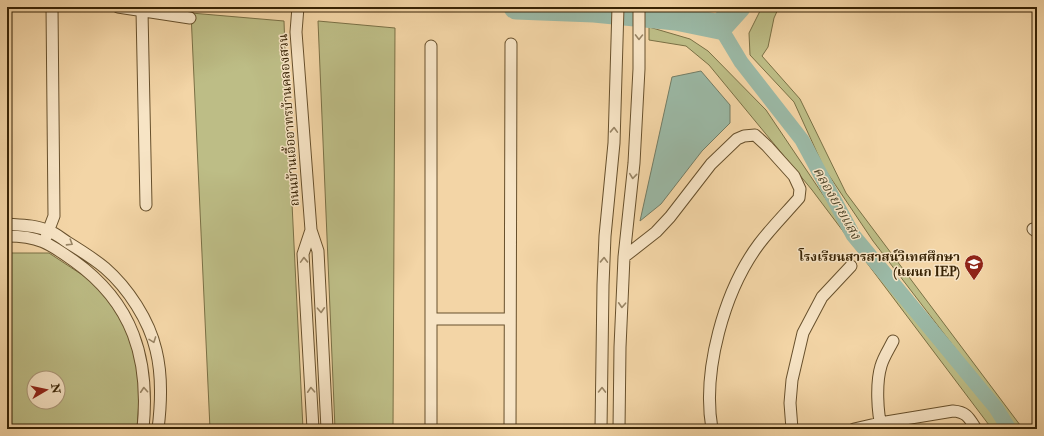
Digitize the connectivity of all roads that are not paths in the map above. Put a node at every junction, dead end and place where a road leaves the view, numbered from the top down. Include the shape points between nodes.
1 (52, 7) edge
2 (118, 7) edge
3 (298, 7) edge
4 (618, 7) edge
5 (639, 7) edge
6 (142, 11) junction
7 (190, 18) dead end
8 (511, 44) dead end
9 (431, 46) dead end
10 (146, 205) dead end
11 (7, 224) edge
12 (49, 230) junction
13 (311, 230) junction
14 (7, 236) edge
15 (45, 242) junction
16 (624, 257) junction
17 (851, 266) dead end
18 (105, 268) junction
19 (97, 280) junction
20 (431, 319) junction
21 (510, 319) junction
22 (893, 341) dead end
23 (881, 426) edge
24 (143, 429) edge
25 (158, 429) edge
26 (313, 429) edge
27 (327, 429) edge
28 (432, 429) edge
29 (510, 429) edge
30 (601, 429) edge
31 (619, 429) edge
32 (712, 429) edge
33 (792, 429) edge
34 (854, 429) edge
35 (976, 429) edge

1 - 12 street via 54,216
2 - 6 street
3 - 13 street, ถนนบ้านเอื้ออาทรบ้านคลองสวน via 296,32
30 -> 4 street via 603,285 614,143
5 -> 16 street via 634,163
6 - 7 street
6 - 10 street
8 - 21 street
9 - 20 street
11 - 12 street
12 - 15 street
12 -> 18 street
26 -> 13 street, ถนนบ้านเอื้ออาทรบ้านคลองสวน via 303,254
13 -> 27 street, ถนนบ้านเอื้ออาทรบ้านคลองสวน via 318,251
14 - 15 street via 33,238
15 - 19 street
16 -> 31 street
16 - 32 street via 656,232 710,164 740,137 755,136 794,176 800,189 799,198 759,244 739,276 719,328 710,377
17 - 33 street via 822,297 803,333 792,380
18 - 19 street
18 -> 25 street via 139,310 152,337 159,366
24 -> 19 street via 145,395 141,359 134,334 113,298
20 - 21 street
20 - 28 street
21 - 29 street
22 - 23 street via 881,366 878,394
23 - 34 street
23 - 35 street via 953,411 962,412

